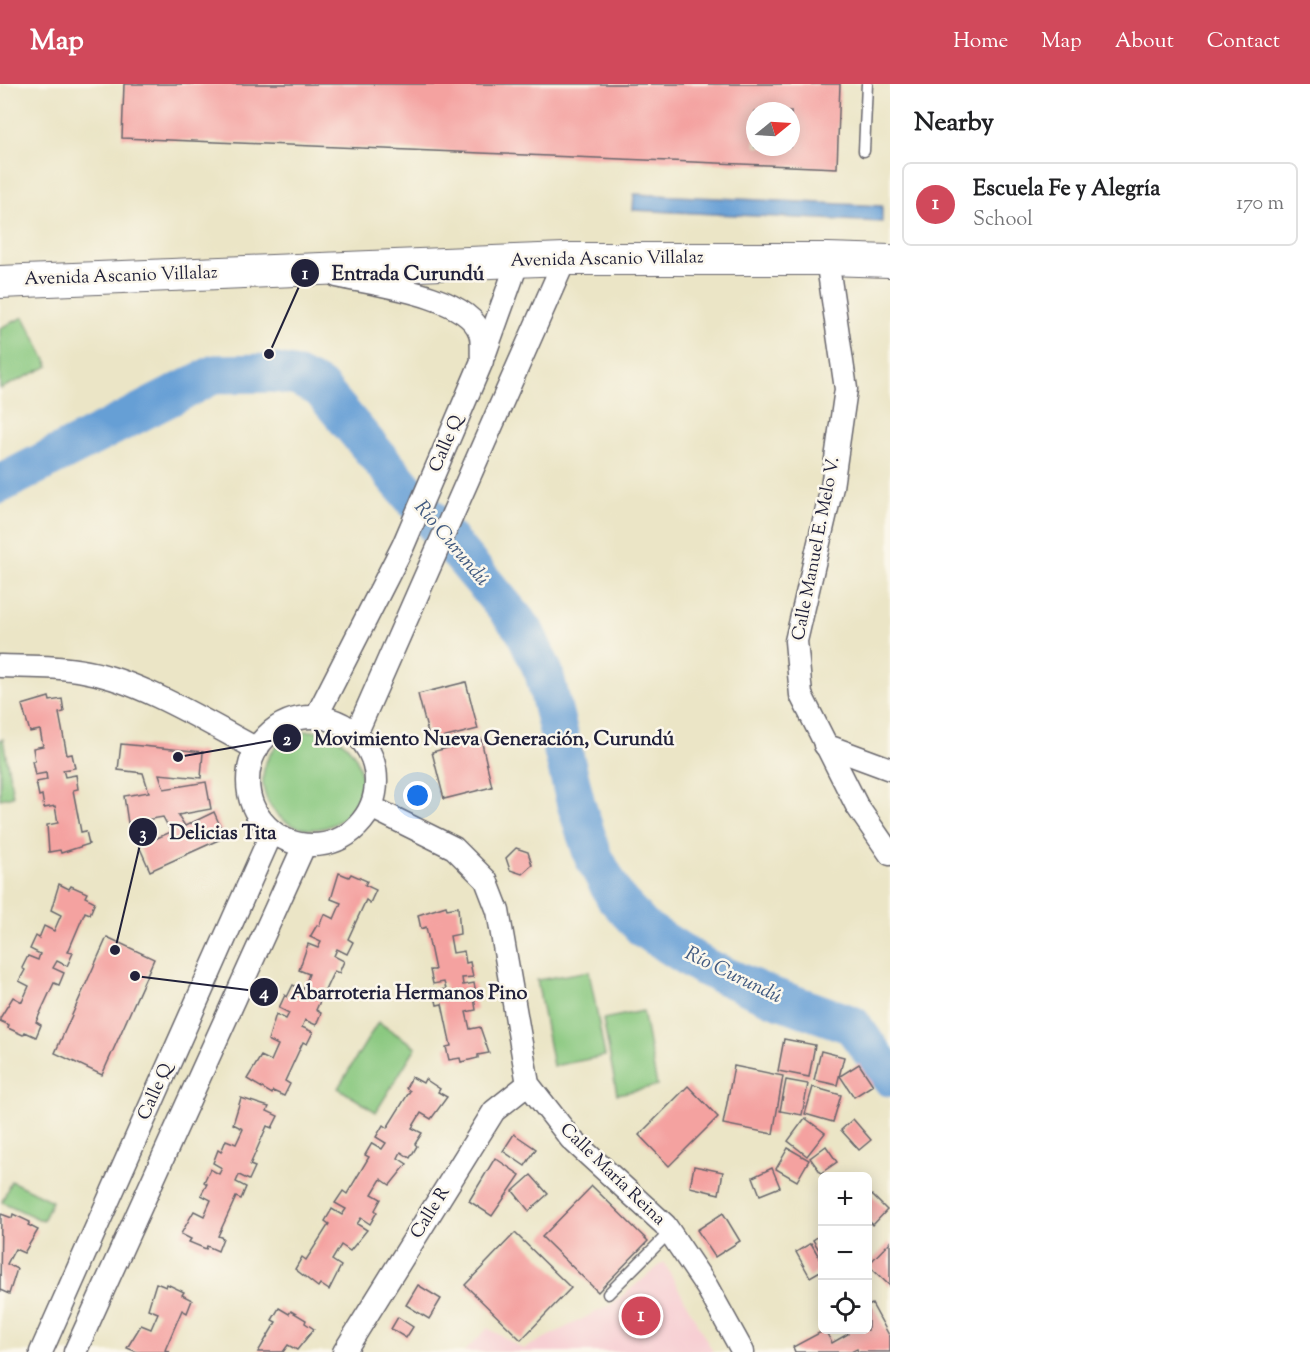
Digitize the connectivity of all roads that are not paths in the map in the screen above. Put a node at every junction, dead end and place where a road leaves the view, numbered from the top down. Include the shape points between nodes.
1 (867, 84) edge
2 (864, 151) dead end
3 (827, 258) junction
4 (565, 259) junction
5 (518, 261) junction
6 (890, 261) edge
7 (312, 270) junction
8 (0, 282) edge
9 (482, 361) junction
10 (0, 666) edge
11 (316, 717) junction
12 (356, 734) junction
13 (825, 745) junction
14 (257, 749) junction
15 (890, 768) edge
16 (371, 807) junction
17 (272, 832) junction
18 (304, 846) junction
19 (890, 854) edge
20 (528, 1084) junction
21 (670, 1232) junction
22 (608, 1294) dead end
23 (40, 1352) edge
24 (75, 1352) edge
25 (344, 1352) edge
26 (742, 1352) edge

1 - 2 lane
3 - 4 main road, Avenida Ascanio Villalaz
3 - 6 main road, Avenida Ascanio Villalaz
3 - 13 street, Calle Manuel E. Melo V. via 846,389 832,487 796,641 801,694
4 - 5 main road, Avenida Ascanio Villalaz
4 - 12 street, Calle Q
5 - 7 main road, Avenida Ascanio Villalaz
5 - 9 street
7 - 8 main road, Avenida Ascanio Villalaz
7 - 9 street, Calle Q via 435,298 468,315 480,333
9 - 11 street, Calle Q via 403,546
10 - 14 street via 56,667 116,680
11 - 12 street
11 - 14 street via 276,728
12 - 16 street via 375,768 376,788
13 - 15 street
13 - 19 street, Calle Manuel E. Melo V. via 857,806
14 - 17 street via 250,766 251,802
16 - 18 street via 363,822 337,841
16 - 20 street, Calle María Reina via 454,848 486,880 498,911
17 - 18 street
17 - 23 street, Calle Q
18 - 24 street, Calle Q
20 - 21 street, Calle María Reina via 570,1139
20 - 25 street, Calle R via 494,1110
21 - 22 lane
21 - 26 street, Calle María Reina

